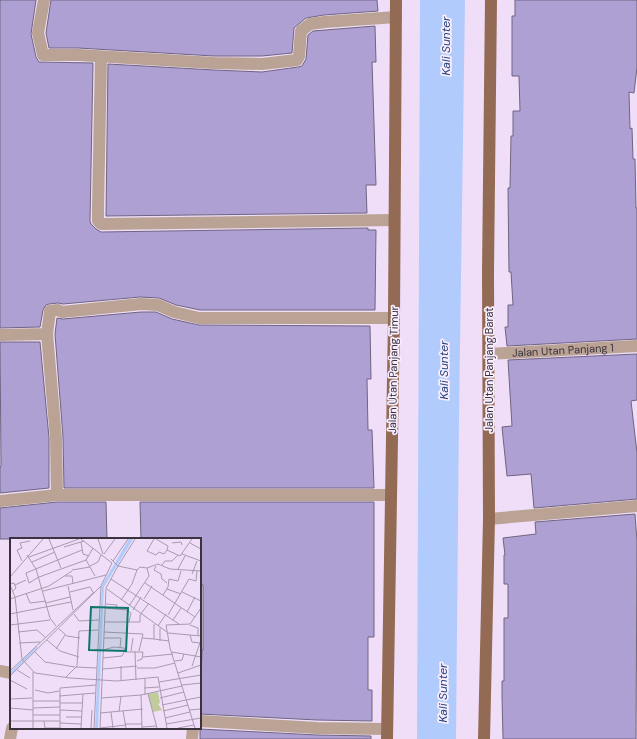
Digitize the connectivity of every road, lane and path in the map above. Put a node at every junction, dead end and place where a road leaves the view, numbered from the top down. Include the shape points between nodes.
1 (44, 0) edge
2 (396, 0) edge
3 (491, 0) edge
4 (396, 18) junction
5 (101, 57) junction
6 (394, 220) junction
7 (394, 318) junction
8 (47, 334) junction
9 (0, 335) edge
10 (637, 346) edge
11 (489, 354) junction
12 (57, 495) junction
13 (391, 495) junction
14 (0, 501) edge
15 (637, 506) edge
16 (489, 519) junction
17 (0, 671) edge
18 (10, 673) edge
19 (201, 721) edge
20 (12, 729) edge
21 (193, 729) edge
22 (387, 734) edge
23 (10, 739) edge
24 (192, 739) edge
25 (484, 739) edge

1 - 5 street via 38,33 43,55
2 - 4 main road, Jalan Utan Panjang Timur
3 - 11 main road, Jalan Utan Panjang Barat
4 - 5 street via 310,24 301,31 297,60 262,64
4 - 6 main road, Jalan Utan Panjang Timur
5 - 6 street via 98,221 101,224
6 - 7 main road, Jalan Utan Panjang Timur
7 - 8 street via 199,318 158,305 140,304 50,312
7 - 13 main road, Jalan Utan Panjang Timur
8 - 9 street
8 - 12 street via 56,438
10 - 11 street, Jalan Utan Panjang 1
11 - 16 main road, Jalan Utan Panjang Barat
12 - 13 street
12 - 14 street
13 - 22 main road, Jalan Utan Panjang Timur
15 - 16 street
16 - 25 main road, Jalan Utan Panjang Barat
17 - 18 street
19 - 22 street
20 - 23 street
21 - 24 street

